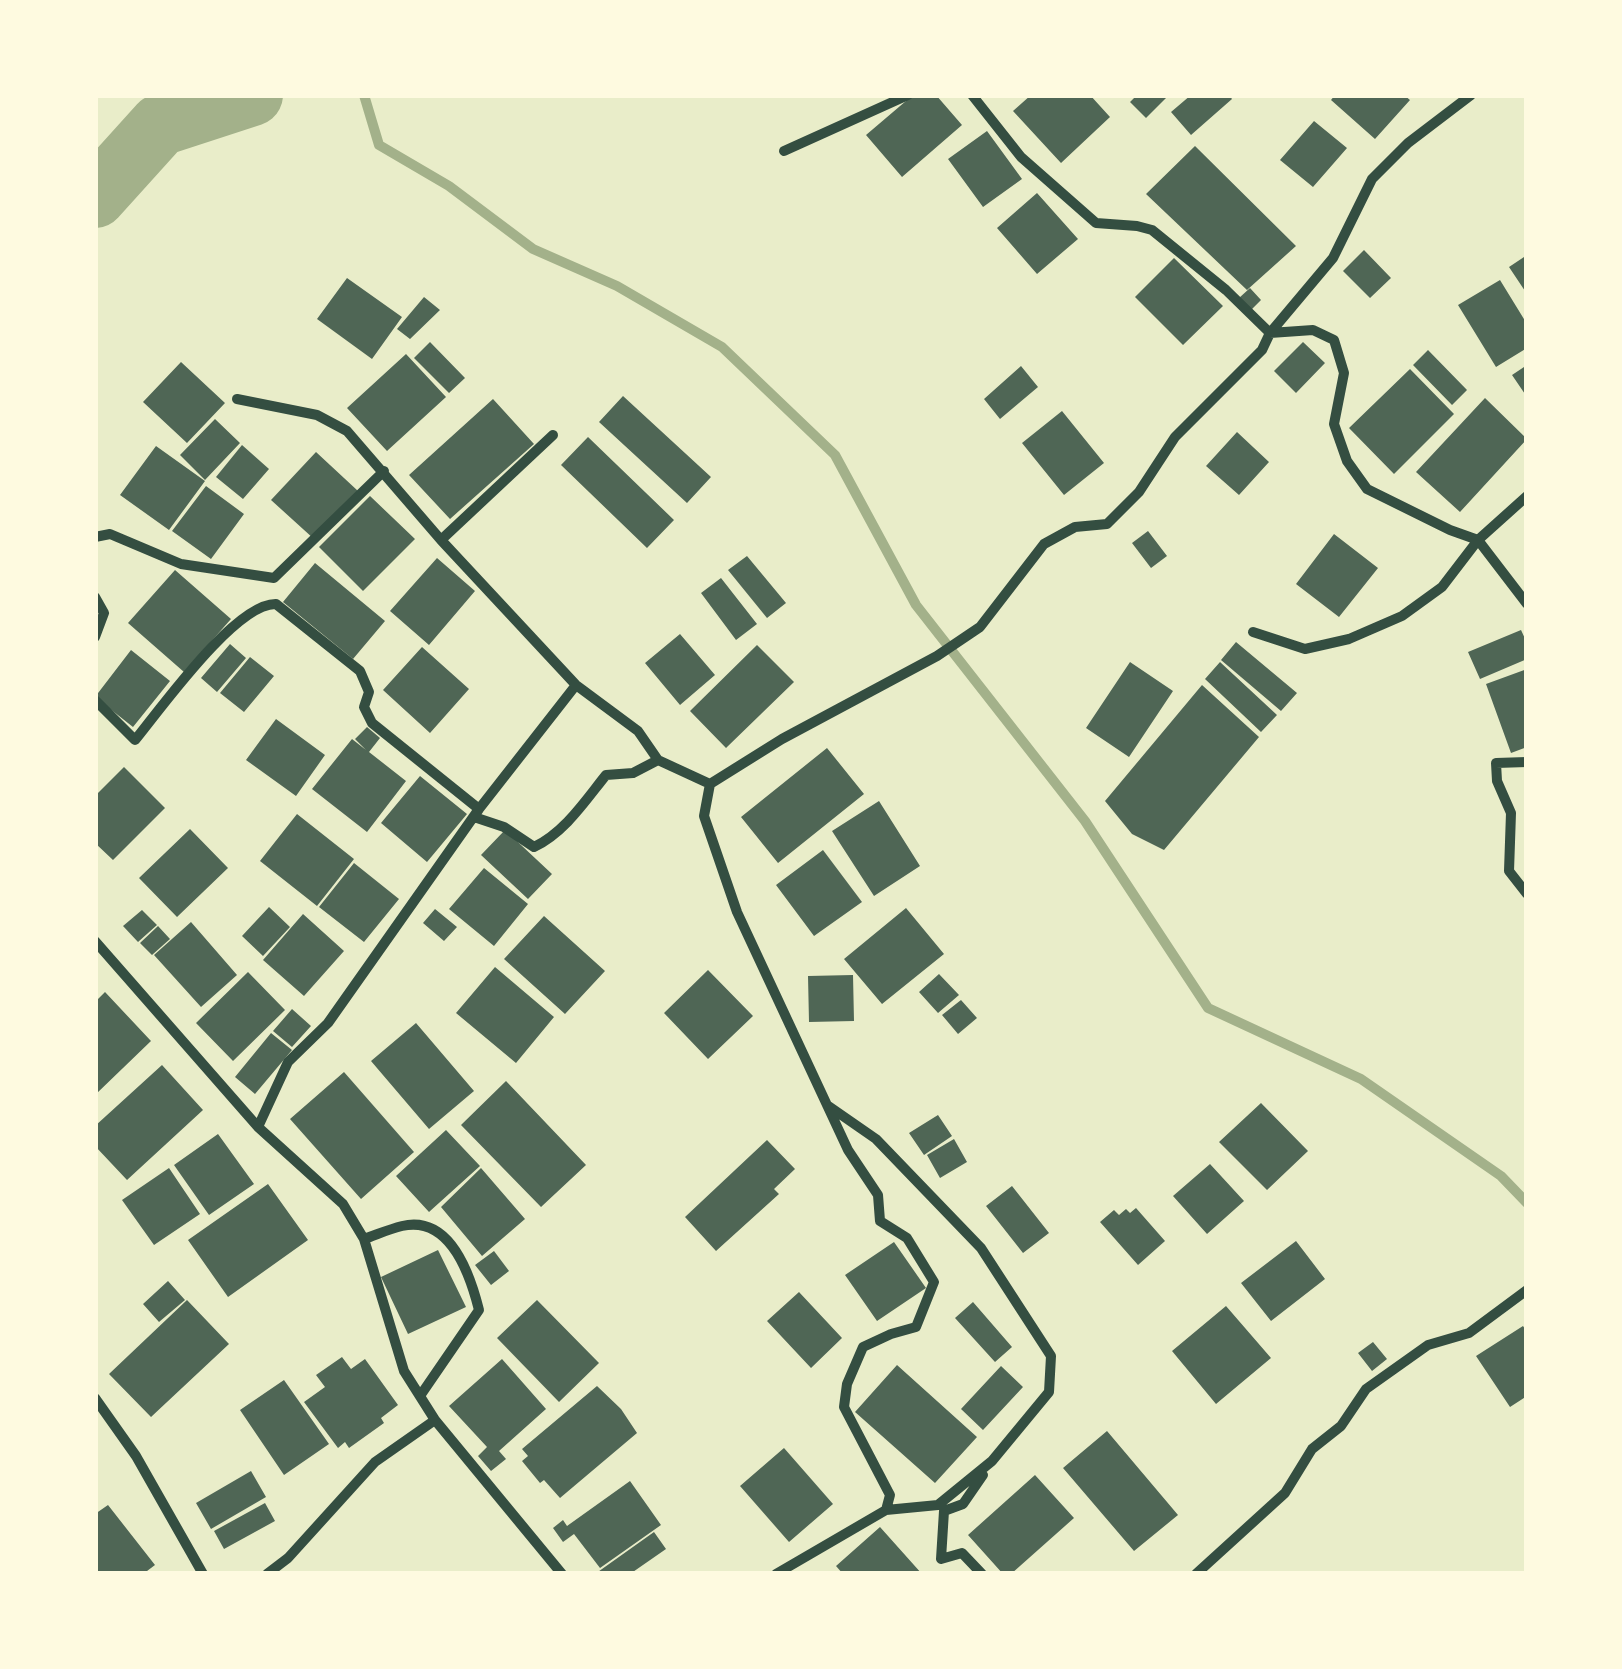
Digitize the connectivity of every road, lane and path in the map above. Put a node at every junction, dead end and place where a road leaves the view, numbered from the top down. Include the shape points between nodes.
1 (908, 95) edge
2 (972, 95) edge
3 (1471, 95) edge
4 (784, 152) dead end
5 (1270, 332) junction
6 (237, 398) dead end
7 (553, 436) dead end
8 (384, 471) junction
9 (1527, 496) edge
10 (95, 537) edge
11 (441, 540) junction
12 (1478, 540) junction
13 (95, 597) edge
14 (1527, 604) edge
15 (1254, 632) dead end
16 (95, 637) edge
17 (576, 685) junction
18 (95, 700) edge
19 (658, 760) junction
20 (1527, 762) edge
21 (710, 784) junction
22 (477, 813) junction
23 (1527, 894) edge
24 (95, 941) edge
25 (826, 1104) junction
26 (258, 1127) junction
27 (364, 1239) junction
28 (1527, 1290) edge
29 (420, 1396) junction
30 (95, 1398) edge
31 (435, 1420) junction
32 (992, 1462) junction
33 (886, 1510) junction
34 (203, 1574) edge
35 (267, 1574) edge
36 (562, 1574) edge
37 (776, 1574) edge
38 (982, 1574) edge
39 (1196, 1574) edge

1 - 4 street
2 - 5 street via 1021,157 1096,223 1152,230
3 - 5 street via 1372,179 1333,258
5 - 12 street via 1313,330 1334,340 1344,373 1334,424 1367,489
5 - 21 street via 1262,350 1175,438 1139,492 1107,524 1075,527 1044,544 980,627
6 - 8 street via 317,415 347,431
7 - 11 street
8 - 10 street via 274,578 181,564 110,534
8 - 11 street
9 - 12 street
11 - 17 street
12 - 14 street
12 - 15 street via 1442,588 1402,616 1349,639 1304,649
13 - 16 street via 104,613
17 - 19 street via 638,731
17 - 22 street
18 - 22 street via 135,740 235,621 263,603 276,604 360,672 372,723
19 - 21 street
19 - 22 street via 606,775 571,818 534,847
20 - 23 street via 1496,764 1511,813 1509,871
21 - 25 street via 704,816 737,912
22 - 26 street via 328,1023 288,1062
24 - 26 street
25 - 32 street via 876,1138 981,1248 1051,1356 1048,1392
25 - 33 street via 878,1195 880,1221 907,1238 934,1282 916,1327 863,1347 847,1384 844,1407 890,1495
26 - 27 street via 343,1204
27 - 29 street via 404,1370
27 - 29 street via 406,1224 432,1229 455,1246 475,1294 478,1310
28 - 39 street via 1469,1333 1428,1346 1366,1389 1341,1426 1312,1449 1285,1494
29 - 31 street
30 - 34 street
31 - 35 street via 375,1462
31 - 36 street
32 - 33 street via 938,1506
32 - 38 street via 963,1504 944,1511 941,1559 962,1552
33 - 37 street

